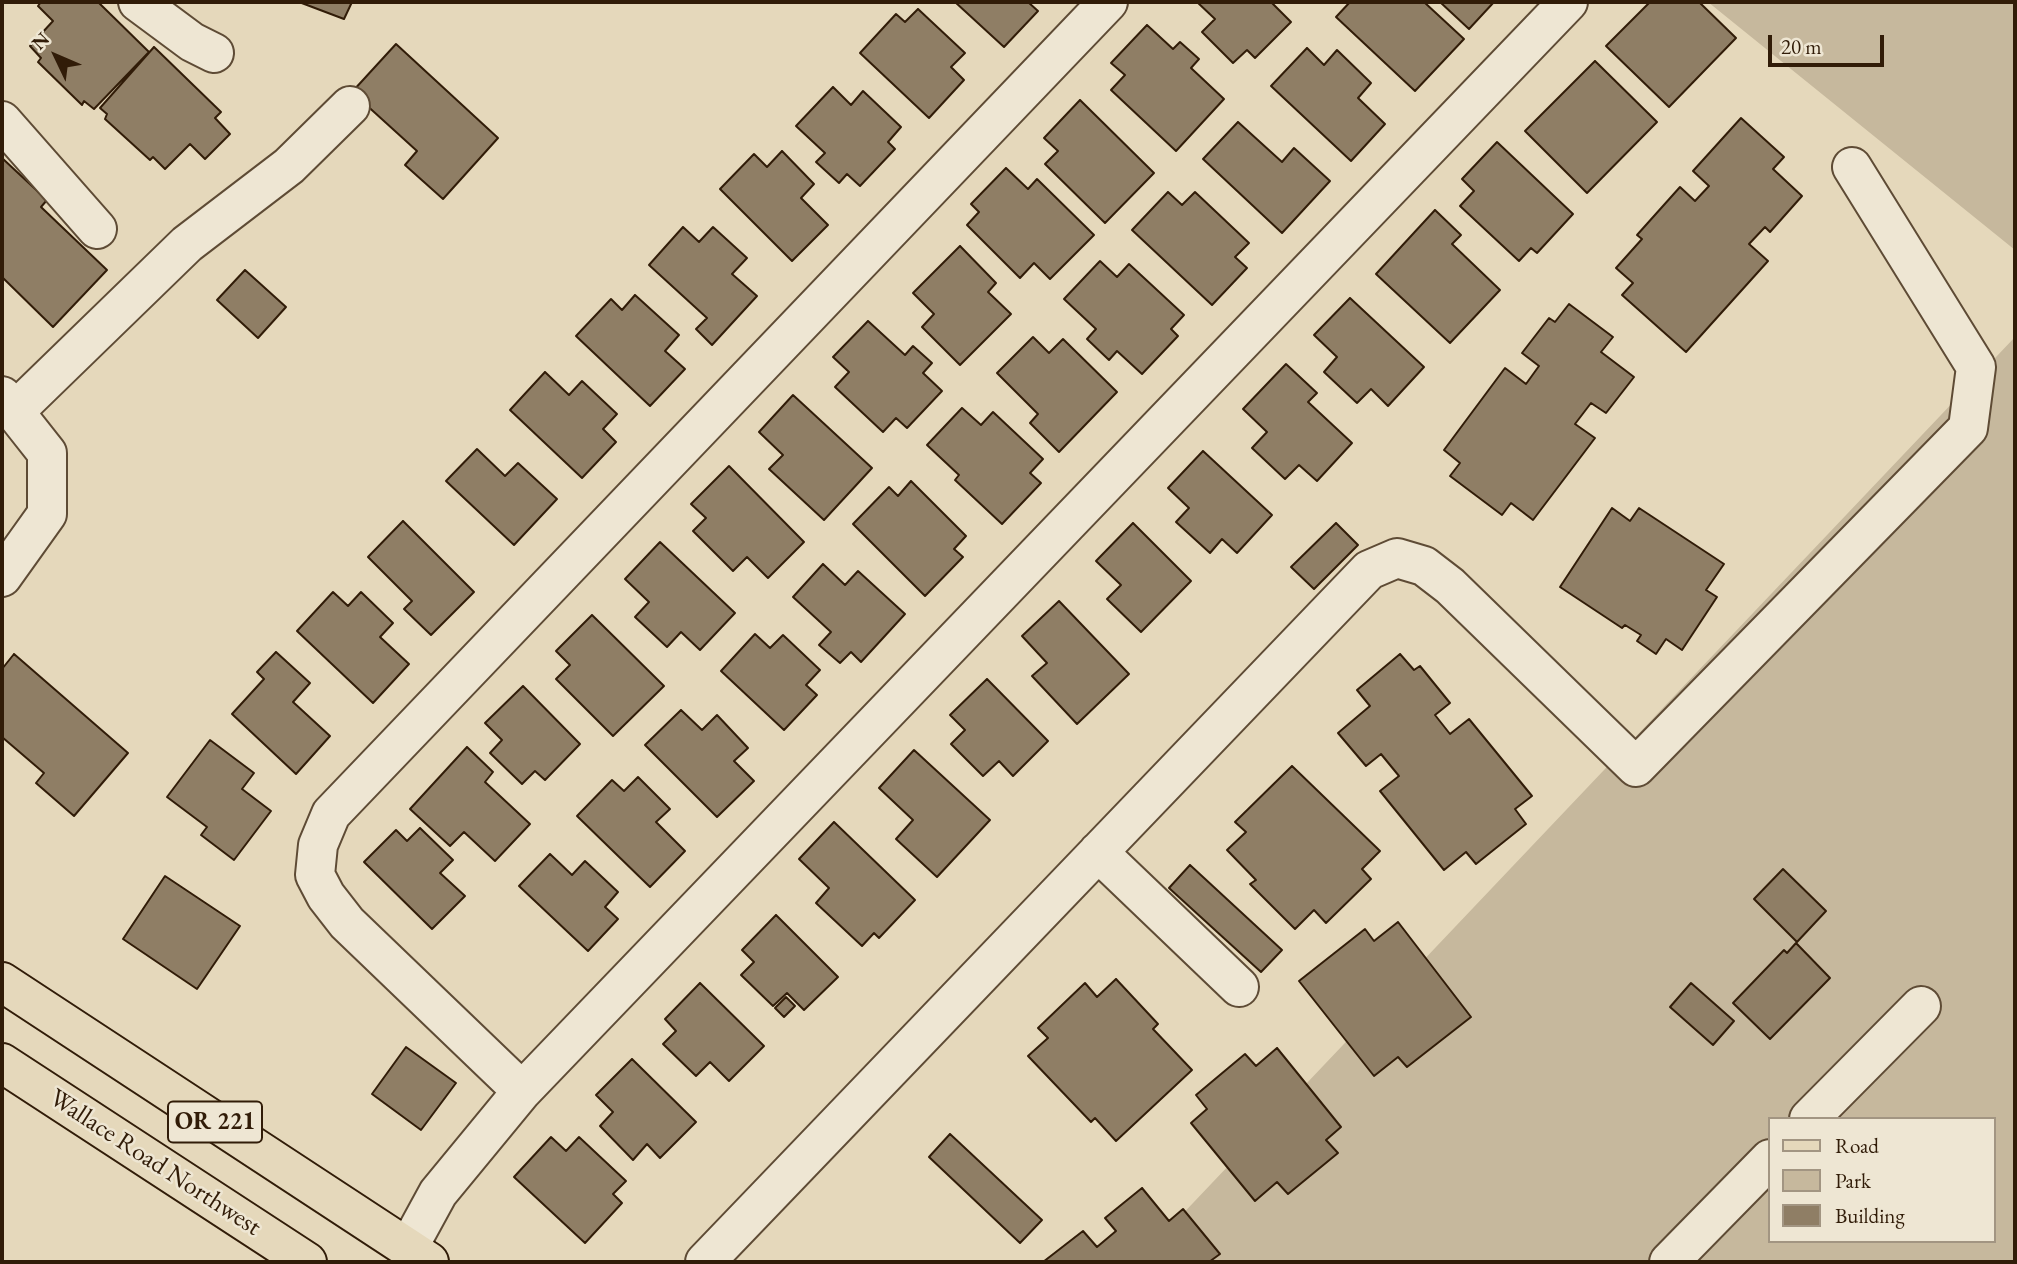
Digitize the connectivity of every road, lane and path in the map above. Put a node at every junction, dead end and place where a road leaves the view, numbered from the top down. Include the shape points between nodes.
1 (138, 2) edge
2 (1108, 2) edge
3 (1568, 2) edge
4 (214, 53) dead end
5 (350, 106) dead end
6 (2, 121) edge
7 (1852, 167) dead end
8 (97, 229) dead end
9 (8, 404) edge
10 (2, 577) edge
11 (1098, 852) junction
12 (2, 982) edge
13 (1239, 987) dead end
14 (1921, 1006) dead end
15 (2, 1063) edge
16 (522, 1091) junction
17 (1811, 1117) edge
18 (1769, 1159) edge
19 (418, 1255) edge
20 (307, 1262) edge
21 (705, 1262) edge
22 (1669, 1262) edge

1 - 4 street
2 - 16 street via 331,814 318,845 315,875 326,896 347,923
3 - 16 street
5 - 9 street via 289,166 187,244
6 - 8 street
7 - 11 street via 1976,367 1968,428 1636,767 1450,586 1424,566 1397,558 1370,570
9 - 10 street via 47,453 47,514
11 - 13 street
11 - 21 street
12 - 19 main road, OR 221
14 - 17 street
15 - 20 main road, Wallace Road Northwest / OR 221
16 - 19 street via 438,1194
18 - 22 street

